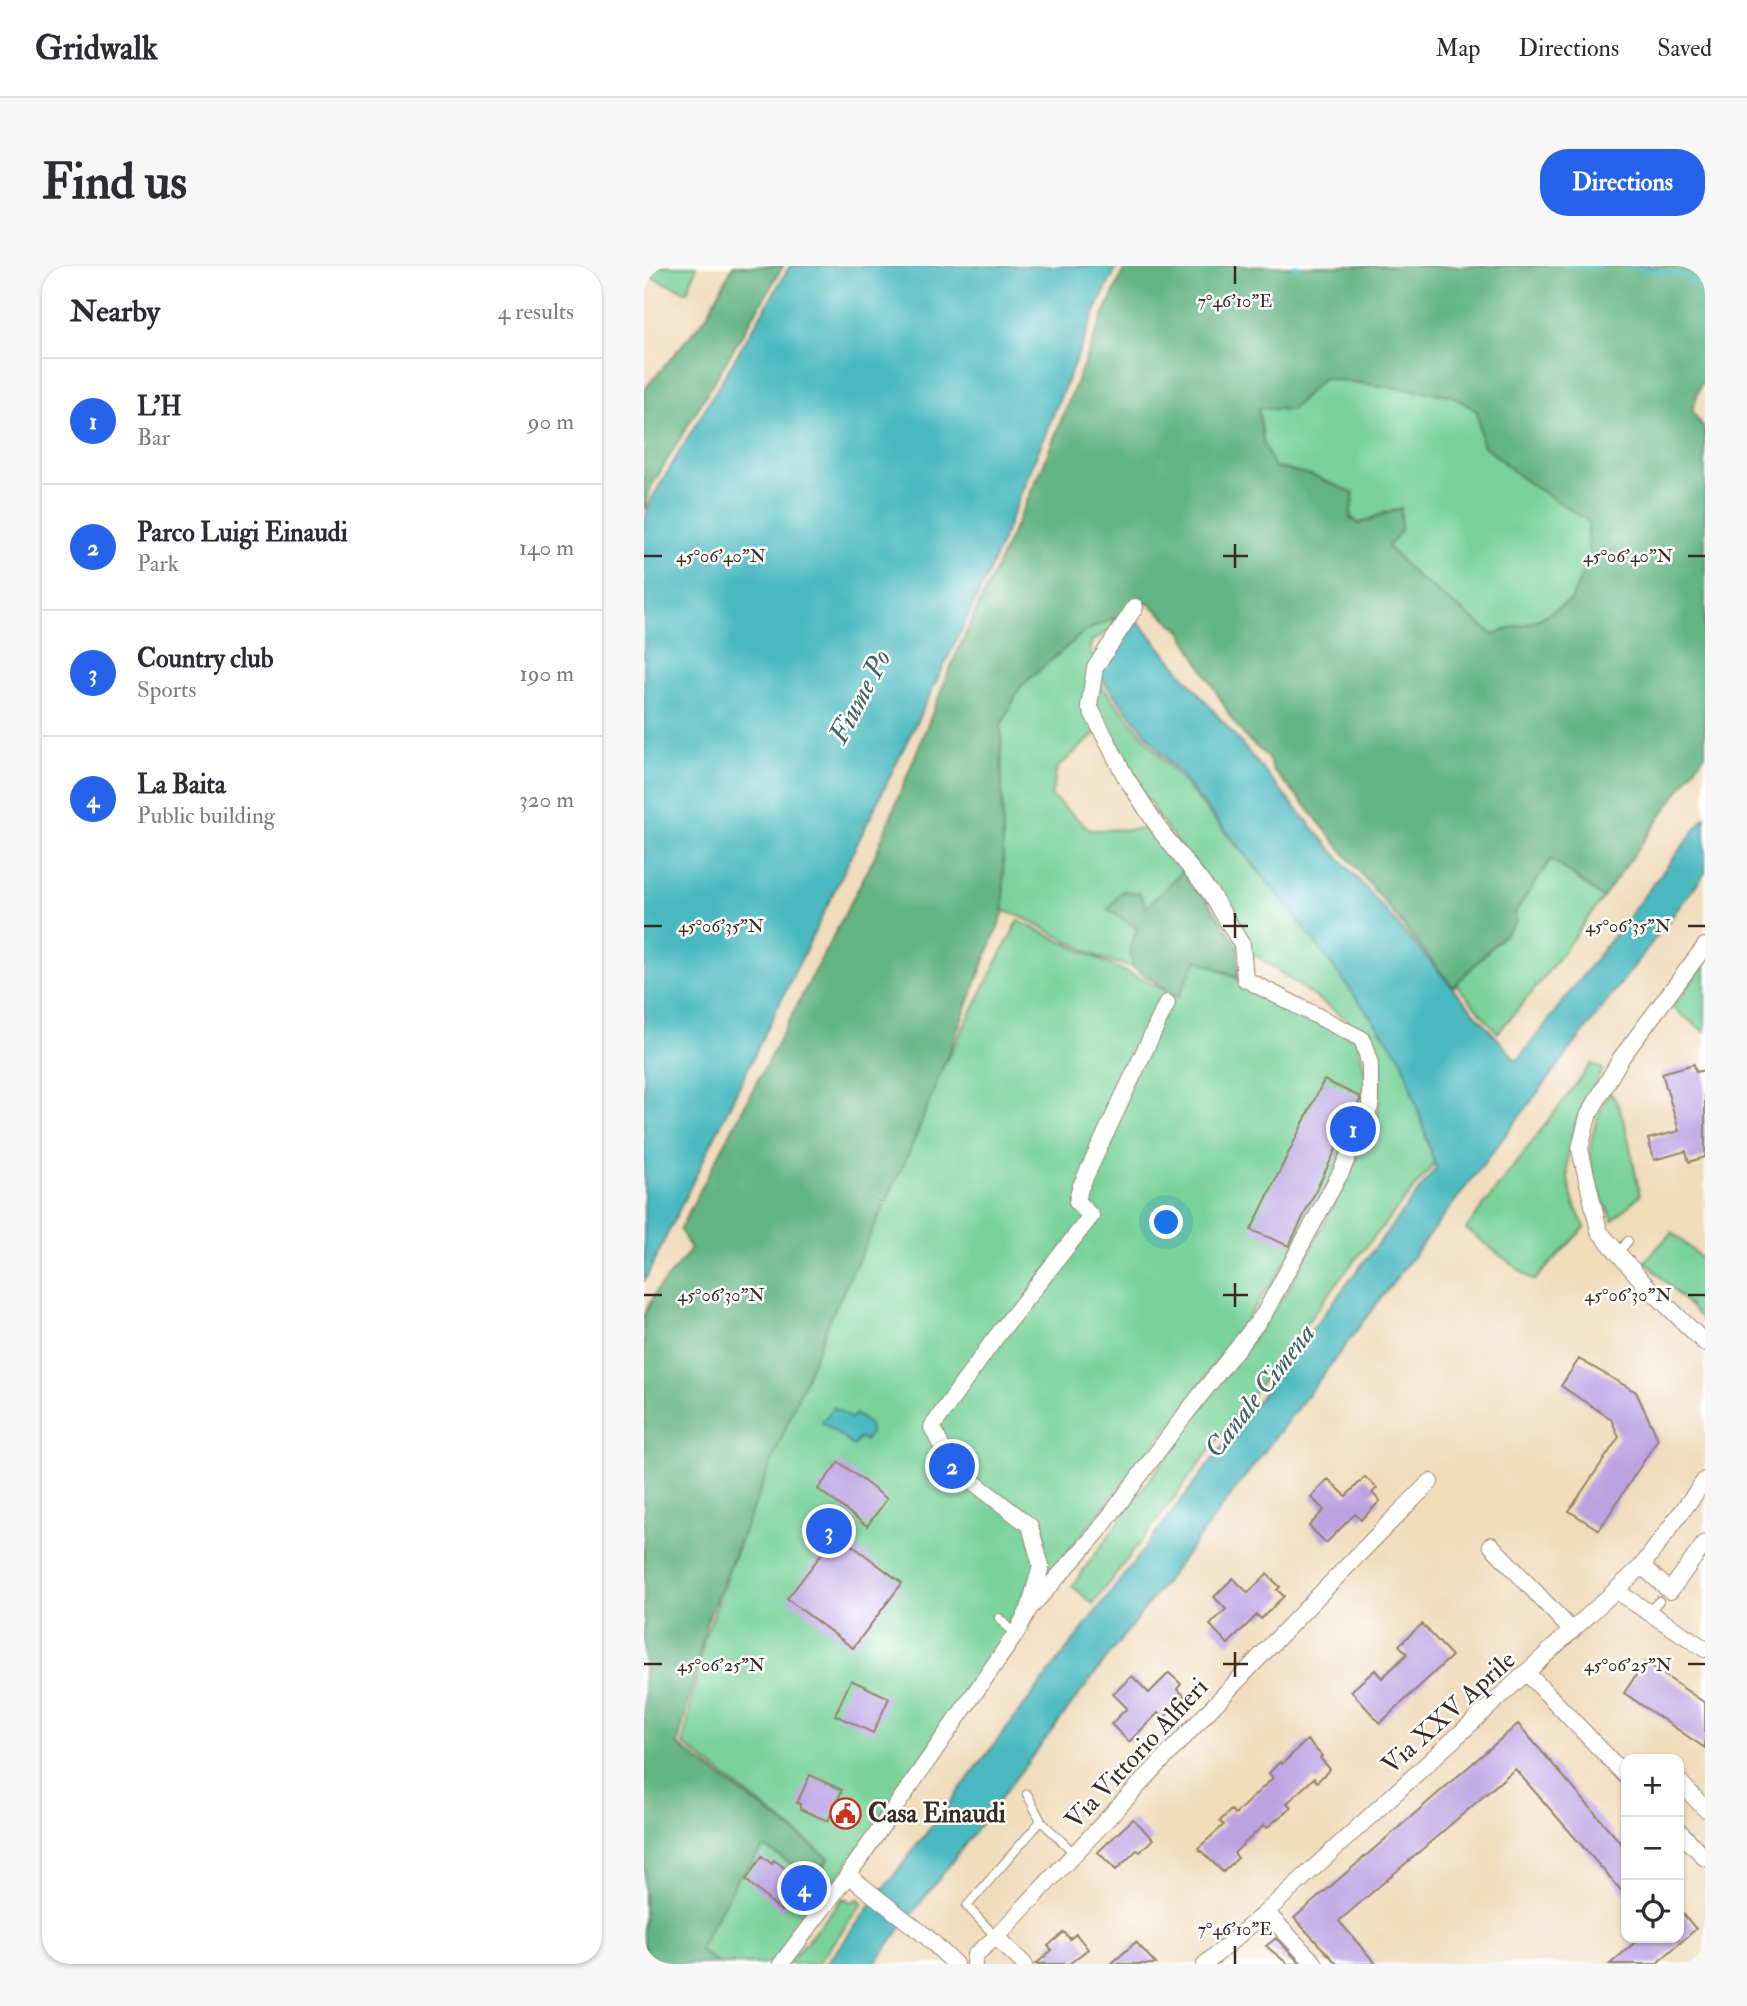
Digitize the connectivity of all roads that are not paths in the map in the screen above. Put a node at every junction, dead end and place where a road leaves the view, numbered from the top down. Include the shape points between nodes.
1 (1135, 607) dead end
2 (1705, 947) edge
3 (1167, 1003) dead end
4 (1705, 1343) edge
5 (1705, 1480) edge
6 (1430, 1482) dead end
7 (1705, 1543) edge
8 (1491, 1545) dead end
9 (1642, 1566) junction
10 (1616, 1591) junction
11 (1029, 1609) junction
12 (999, 1618) dead end
13 (1572, 1631) junction
14 (1015, 1635) junction
15 (1705, 1649) edge
16 (1527, 1673) junction
17 (1621, 1771) edge
18 (1684, 1786) edge
19 (1027, 1794) dead end
20 (1705, 1809) edge
21 (1041, 1821) junction
22 (1684, 1836) edge
23 (1074, 1854) junction
24 (1704, 1855) edge
25 (848, 1875) junction
26 (1265, 1912) junction
27 (996, 1937) junction
28 (781, 1964) edge
29 (955, 1964) edge
30 (974, 1964) edge
31 (1024, 1964) edge
32 (1205, 1964) edge
33 (1315, 1964) edge

1 - 11 street via 1096,668 1089,706 1132,788 1161,833 1211,894 1242,945 1245,979 1362,1039 1370,1065 1370,1107 1341,1172 1264,1314 1097,1533
2 - 4 street via 1621,1058 1588,1116 1580,1149 1600,1241 1623,1247 1642,1281
3 - 11 street via 1080,1188 1077,1202 1091,1216 932,1427 950,1464 1030,1527 1041,1566
5 - 9 street, Via XXV Aprile
6 - 23 street, Via Vittorio Alfieri
7 - 9 street via 1670,1591
8 - 13 street
9 - 10 street, Via XXV Aprile
10 - 13 street, Via XXV Aprile
10 - 15 street via 1654,1606
11 - 14 street
12 - 14 lane
13 - 16 street, Via XXV Aprile
14 - 25 street
16 - 17 street
16 - 26 street, Via XXV Aprile
18 - 20 street
19 - 21 lane
21 - 23 lane
21 - 27 lane via 967,1906
22 - 24 street
23 - 27 street, Via Vittorio Alfieri
25 - 28 street
25 - 29 street
26 - 32 street, Via XXV Aprile
26 - 33 street
27 - 30 street, Via Vittorio Alfieri via 975,1955
27 - 31 street

